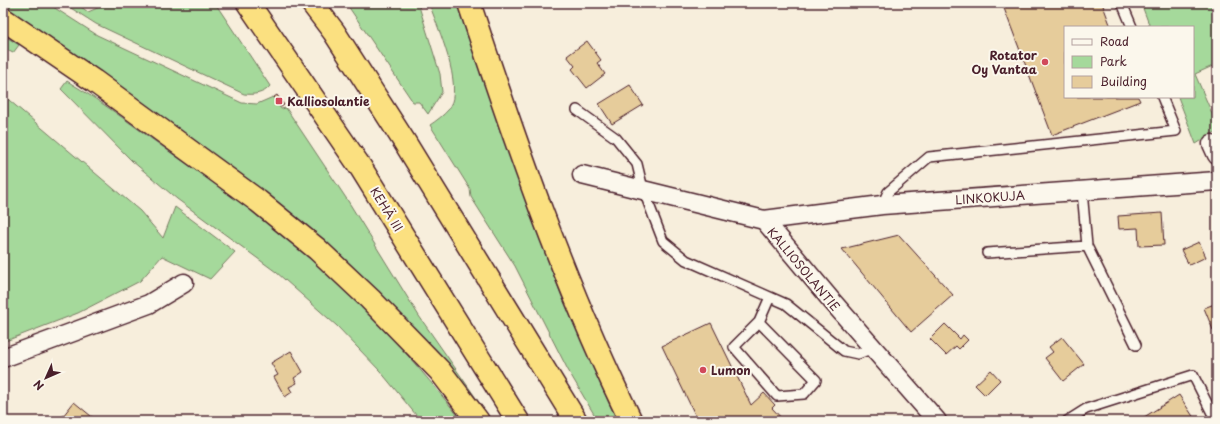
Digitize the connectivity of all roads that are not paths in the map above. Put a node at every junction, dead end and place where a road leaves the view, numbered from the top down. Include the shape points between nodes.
1 (248, 3) edge
2 (312, 3) edge
3 (469, 3) edge
4 (1122, 3) edge
5 (3, 19) edge
6 (1132, 26) edge
7 (1162, 98) edge
8 (577, 110) dead end
9 (582, 175) dead end
10 (1217, 181) edge
11 (643, 189) junction
12 (1082, 191) junction
13 (882, 205) junction
14 (764, 220) junction
15 (1087, 246) junction
16 (987, 253) dead end
17 (184, 283) dead end
18 (770, 297) junction
19 (759, 322) junction
20 (1136, 345) dead end
21 (873, 348) junction
22 (3, 358) edge
23 (478, 421) edge
24 (518, 421) edge
25 (576, 421) edge
26 (632, 421) edge
27 (937, 421) edge
28 (1067, 421) edge
29 (1216, 421) edge

1 - 24 highway, KEHÄ III via 361,168
2 - 25 highway via 334,32 404,141
3 - 26 highway via 515,141 583,314
4 - 6 lane
5 - 23 highway via 94,81 252,196 317,249 440,371
7 - 13 lane via 1176,131 929,157 888,192
8 - 11 lane via 616,138 637,164
9 - 11 street, KALLIOSOLANTIE
10 - 12 street, LINKOKUJA
11 - 14 street, KALLIOSOLANTIE
11 - 18 lane via 663,241 686,260
12 - 13 street, LINKOKUJA
12 - 15 lane
13 - 14 street, LINKOKUJA
14 - 21 street, KALLIOSOLANTIE
15 - 16 lane
15 - 20 lane
17 - 22 street via 149,304
18 - 19 lane
18 - 21 lane via 786,304 844,351 858,354
19 - 19 lane via 816,380 804,394 777,396 734,346
21 - 27 street, KALLIOSOLANTIE
28 - 29 lane via 1086,408 1193,374

